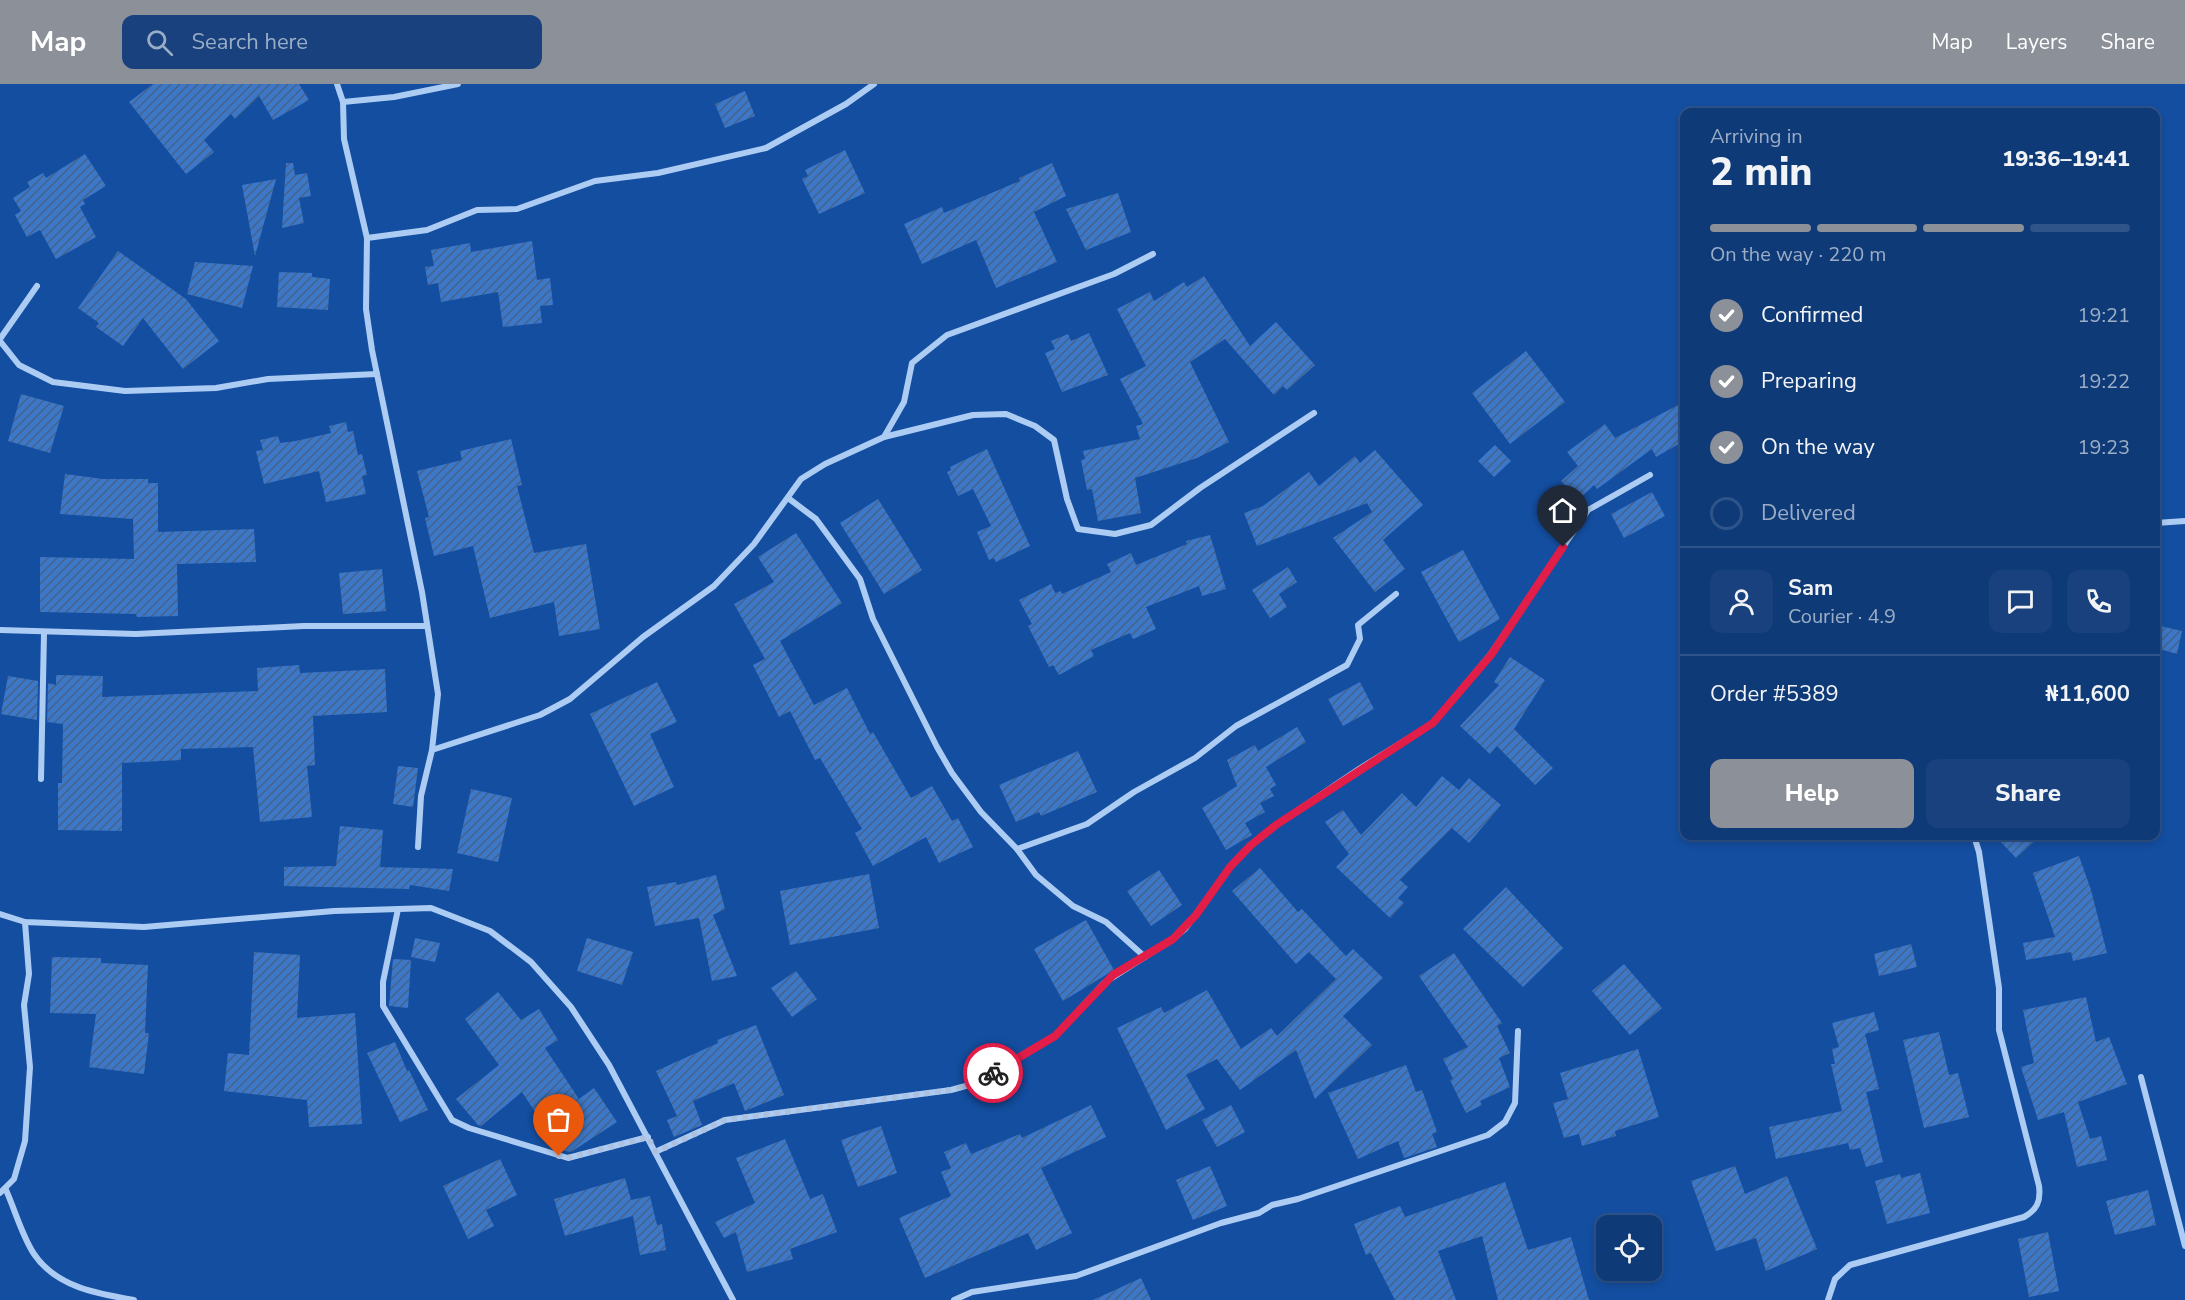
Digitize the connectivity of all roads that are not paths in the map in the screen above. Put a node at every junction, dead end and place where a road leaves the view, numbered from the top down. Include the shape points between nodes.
1 (337, 84) edge
2 (458, 84) edge
3 (874, 84) edge
4 (343, 102) junction
5 (367, 238) junction
6 (1154, 254) dead end
7 (37, 286) dead end
8 (0, 340) edge
9 (377, 374) junction
10 (1314, 413) dead end
11 (884, 437) junction
12 (1650, 475) dead end
13 (788, 498) junction
14 (2185, 521) edge
15 (2160, 523) edge
16 (1396, 594) dead end
17 (426, 626) junction
18 (0, 630) edge
19 (44, 633) junction
20 (432, 750) junction
21 (41, 779) dead end
22 (1975, 840) edge
23 (418, 847) dead end
24 (1017, 849) junction
25 (398, 909) junction
26 (0, 914) edge
27 (25, 922) junction
28 (1145, 957) junction
29 (1518, 1031) dead end
30 (2140, 1077) dead end
31 (648, 1137) junction
32 (656, 1152) junction
33 (3, 1192) edge
34 (2183, 1234) edge
35 (2185, 1245) edge
36 (134, 1300) edge
37 (733, 1300) edge
38 (954, 1300) edge
39 (1828, 1300) edge

1 - 4 street
2 - 4 street via 394,98
3 - 5 street via 766,148 658,173 595,182 517,209 477,210 427,230
4 - 5 street via 344,139
5 - 9 street via 366,309
6 - 11 street via 1113,274 947,335 912,363 904,402
7 - 8 street
8 - 9 street via 19,365 53,382 125,391 216,388 268,379
9 - 17 street
10 - 11 street via 1150,525 1115,534 1078,529 1054,440 1035,426 1006,414 973,415
11 - 13 street via 801,479
12 - 28 street via 1587,510 1491,655 1433,723 1341,781 1250,846 1185,929
13 - 20 street via 754,544 714,586 643,637 570,699 540,715
13 - 24 street via 816,519 860,579 873,619 952,773 981,812
14 - 15 street
16 - 24 street via 1358,626 1360,639 1347,665 1236,726 1195,758 1087,824
17 - 19 street
17 - 20 street via 438,694
18 - 19 street
19 - 21 street
20 - 23 street via 421,796
22 - 39 street via 1999,988 1999,1030 2039,1186 2038,1204 2034,1212 2024,1217 1850,1265 1835,1280
24 - 28 street via 1036,875 1073,906 1106,922
25 - 27 street via 334,910 144,927
25 - 31 street via 431,908 490,931 531,962 571,1007 609,1065
25 - 31 street via 383,981 383,1006 452,1120 568,1158
26 - 27 street
27 - 33 street via 29,974 24,1005 30,1067 26,1130 20,1164
28 - 32 street via 1104,983 1055,1036 973,1084 846,1106 725,1120
29 - 38 street via 1515,1103 1505,1122 1488,1135 1272,1205 1259,1213 1076,1276 972,1292
30 - 34 street
31 - 32 street
32 - 37 street
33 - 36 street via 34,1255 60,1278 90,1293
34 - 35 street

